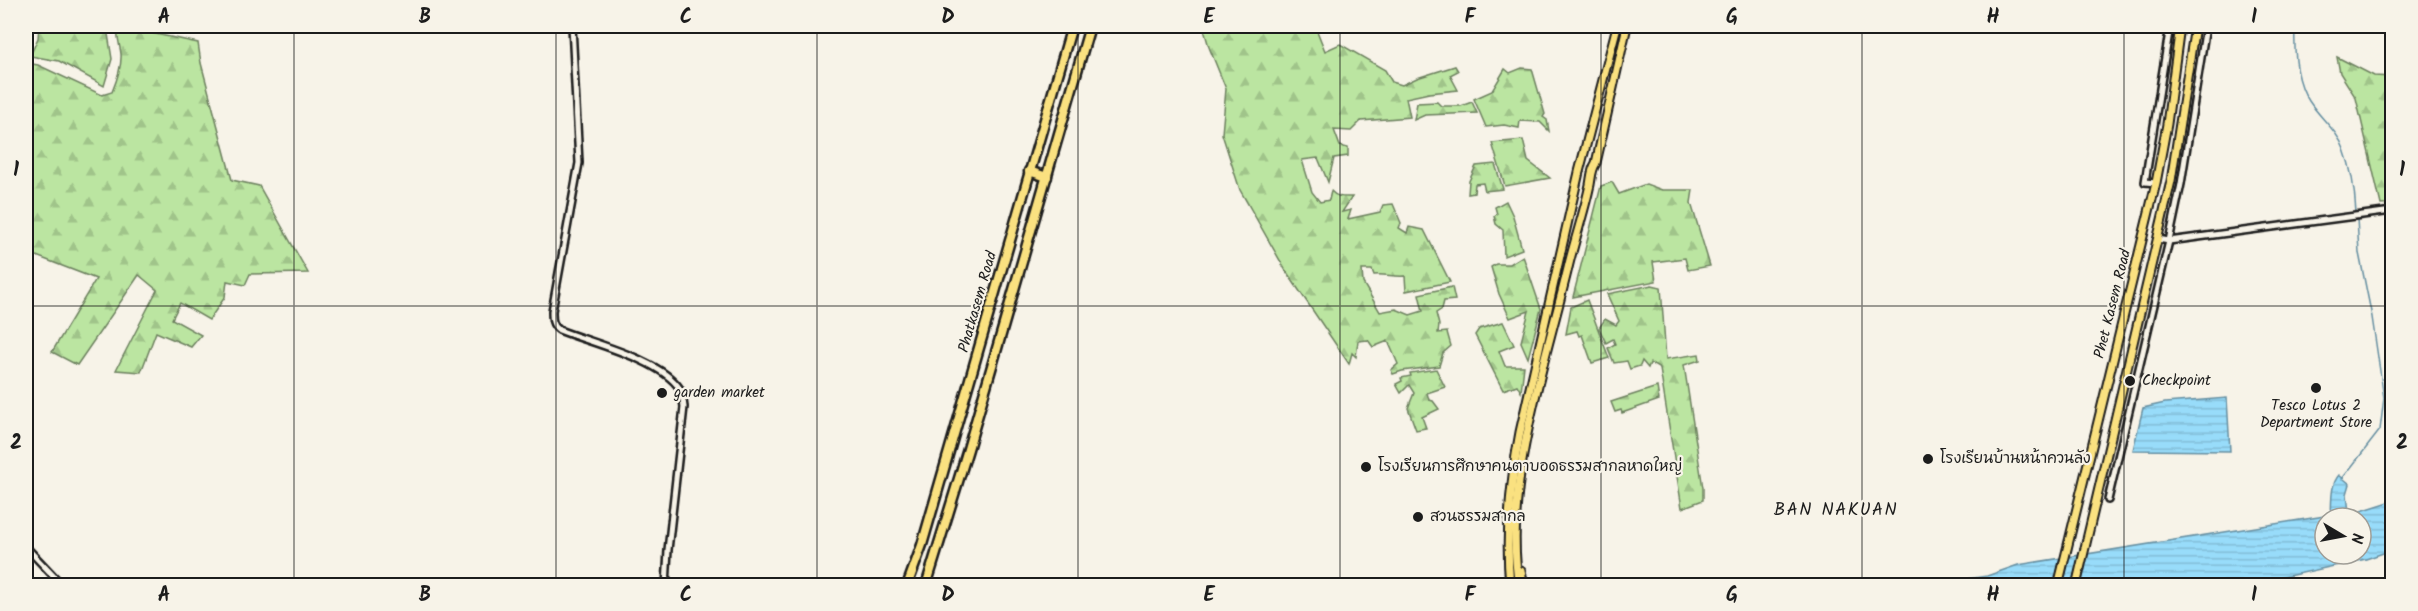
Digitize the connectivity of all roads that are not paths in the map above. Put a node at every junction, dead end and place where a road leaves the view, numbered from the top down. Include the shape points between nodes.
1 (572, 26) edge
2 (1072, 26) edge
3 (1090, 26) edge
4 (1617, 26) edge
5 (1627, 26) edge
6 (2170, 26) edge
7 (2181, 26) edge
8 (2195, 26) edge
9 (2206, 26) edge
10 (1600, 86) junction
11 (1612, 89) junction
12 (1029, 171) junction
13 (1047, 177) junction
14 (2156, 183) junction
15 (2392, 211) edge
16 (2158, 238) junction
17 (2169, 241) junction
18 (2108, 500) dead end
19 (26, 547) edge
20 (1516, 548) junction
21 (63, 585) edge
22 (666, 585) edge
23 (907, 585) edge
24 (926, 585) edge
25 (1510, 585) edge
26 (1519, 585) edge
27 (1524, 585) edge
28 (2058, 585) edge
29 (2076, 585) edge

1 - 22 street via 579,163 553,321 559,330 653,366 681,390 684,407
2 - 12 highway, Phatkasem Road
3 - 13 highway, Phatkasem Road
4 - 10 main road
5 - 11 main road
6 - 14 street via 2145,182
7 - 14 main road, Phet Kasem Road
8 - 16 main road, Phet Kasem Road via 2171,181
9 - 17 street
10 - 11 main road
10 - 25 main road via 1512,472 1507,550
11 - 20 main road via 1525,443
12 - 13 highway
12 - 23 highway, Phatkasem Road via 922,545
13 - 24 highway, Phatkasem Road
14 - 28 main road, Phet Kasem Road
15 - 17 street
16 - 17 street
16 - 29 main road, Phet Kasem Road
17 - 18 street
19 - 21 street
20 - 26 main road
20 - 27 main road

